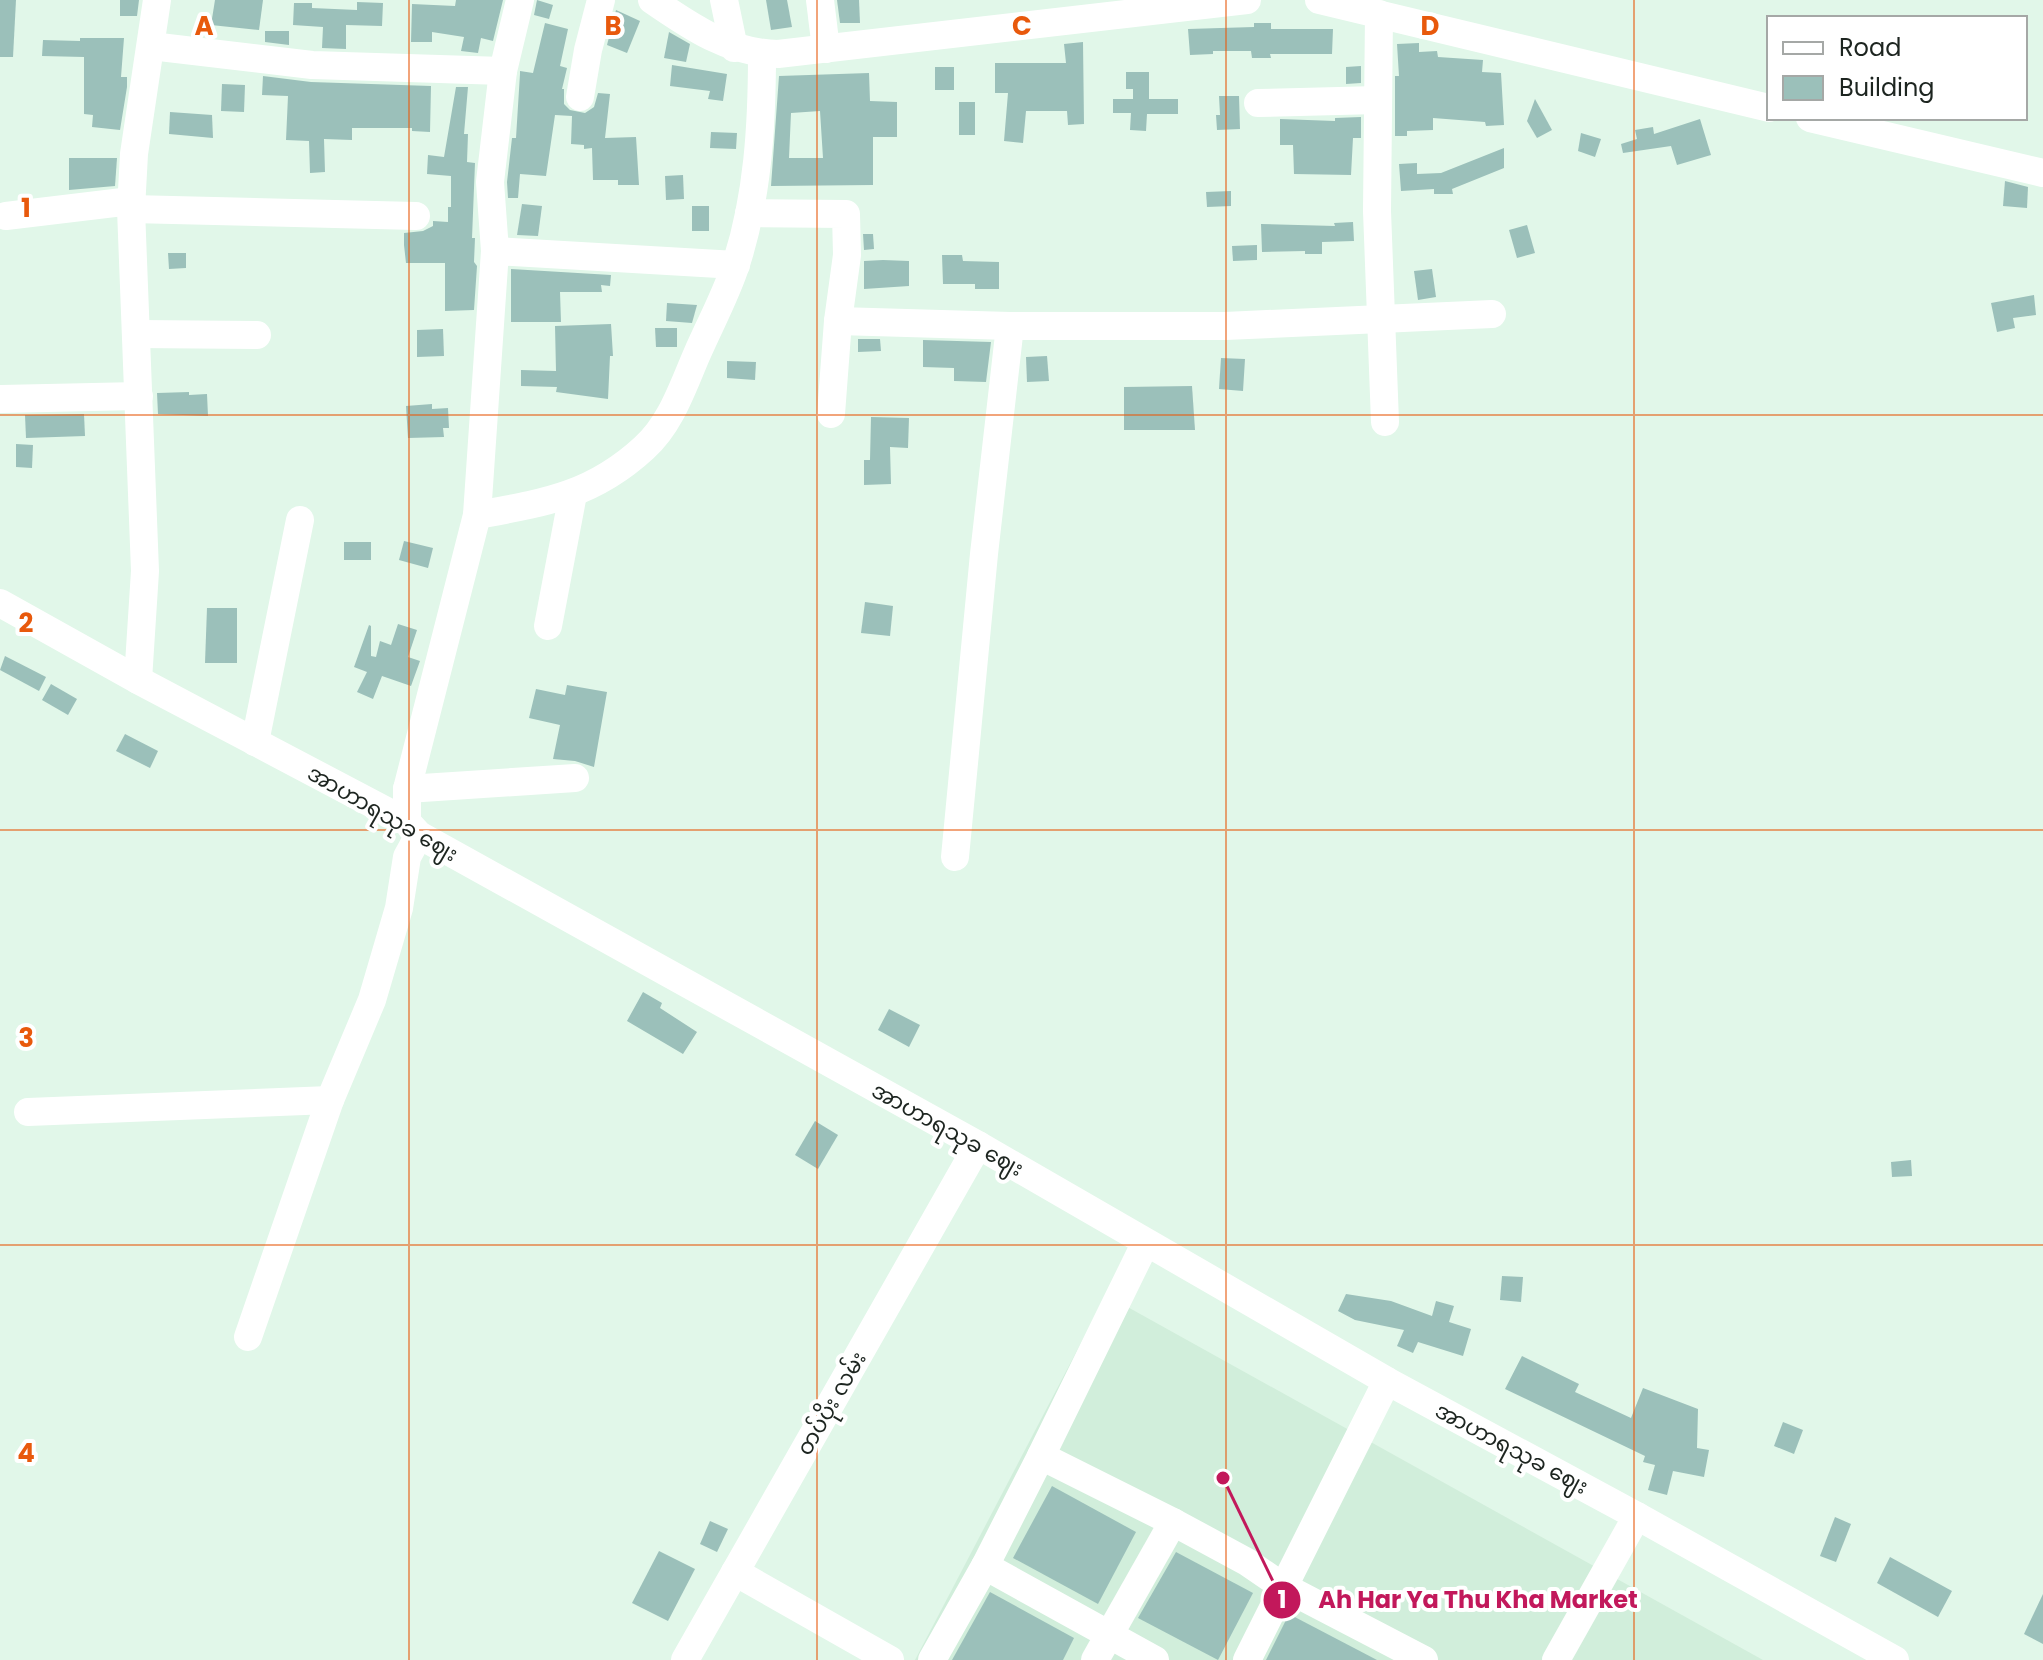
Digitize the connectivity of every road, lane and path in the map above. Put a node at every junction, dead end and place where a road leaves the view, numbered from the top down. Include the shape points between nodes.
1 (157, 0) edge
2 (520, 0) edge
3 (601, 0) edge
4 (652, 0) edge
5 (724, 0) edge
6 (820, 0) edge
7 (1247, 0) edge
8 (1319, 0) edge
9 (1379, 14) junction
10 (151, 46) junction
11 (734, 48) junction
12 (826, 49) junction
13 (762, 54) junction
14 (503, 71) junction
15 (580, 97) dead end
16 (1378, 100) junction
17 (1258, 103) dead end
18 (1767, 108) edge
19 (1818, 120) edge
20 (2043, 173) edge
21 (131, 205) junction
22 (749, 213) junction
23 (6, 216) dead end
24 (416, 216) dead end
25 (495, 251) junction
26 (736, 265) junction
27 (1492, 314) dead end
28 (1381, 319) junction
29 (838, 321) junction
30 (1010, 326) junction
31 (137, 334) junction
32 (257, 335) dead end
33 (139, 396) junction
34 (1, 399) edge
35 (831, 414) dead end
36 (1385, 422) dead end
37 (573, 494) junction
38 (477, 515) junction
39 (300, 520) dead end
40 (0, 603) edge
41 (548, 626) dead end
42 (138, 680) junction
43 (255, 742) junction
44 (575, 778) dead end
45 (407, 789) junction
46 (413, 829) junction
47 (955, 857) dead end
48 (330, 1100) junction
49 (28, 1112) dead end
50 (978, 1145) junction
51 (1145, 1244) junction
52 (248, 1337) dead end
53 (1387, 1381) junction
54 (1041, 1456) junction
55 (1637, 1516) junction
56 (1173, 1522) junction
57 (985, 1566) junction
58 (735, 1572) junction
59 (1282, 1586) junction
60 (1110, 1635) junction
61 (1409, 1656) edge
62 (685, 1660) edge
63 (890, 1660) edge
64 (932, 1660) edge
65 (1095, 1660) edge
66 (1155, 1660) edge
67 (1247, 1660) edge
68 (1556, 1660) edge
69 (1895, 1660) edge

1 - 10 street
2 - 14 street
3 - 15 street
4 - 11 street
5 - 11 street
6 - 12 street
7 - 12 street
8 - 9 street
9 - 16 street
9 - 18 street
10 - 14 street via 312,65
10 - 21 street
11 - 13 street
12 - 13 street
13 - 22 street via 762,119
14 - 25 street via 490,182
16 - 17 street
16 - 28 street
19 - 20 street
21 - 23 street
21 - 24 street
21 - 31 street
22 - 26 street
22 - 29 street via 846,214 847,255
25 - 26 street
25 - 38 street
26 - 37 street via 674,409 646,447
27 - 28 street
28 - 30 street via 1225,326
28 - 36 street
29 - 30 street
29 - 35 street
30 - 47 street
31 - 32 street
31 - 33 street
33 - 34 street
33 - 42 street via 145,571
37 - 38 street
37 - 41 street
38 - 45 street
39 - 43 street
40 - 42 street, အာဟာရသုခ ဈေး
42 - 43 street, အာဟာရသုခ ဈေး
43 - 46 street, အာဟာရသုခ ဈေး
44 - 45 street
45 - 46 street
46 - 48 street via 399,908 372,1000
46 - 50 street, အာဟာရသုခ ဈေး
48 - 49 street
48 - 52 street
50 - 51 street, အာဟာရသုခ ဈေး
50 - 58 street, တပ်ပိုး လမ်း
51 - 53 street, အာဟာရသုခ ဈေး
51 - 54 street
53 - 55 street, အာဟာရသုခ ဈေး
53 - 59 street
54 - 56 street
54 - 57 street
55 - 68 street
55 - 69 street, အာဟာရသုခ ဈေး
56 - 59 street
56 - 60 street
57 - 60 street
57 - 64 street
58 - 62 street, တပ်ပိုး လမ်း
58 - 63 street
59 - 61 street
59 - 67 street
60 - 65 street
60 - 66 street

